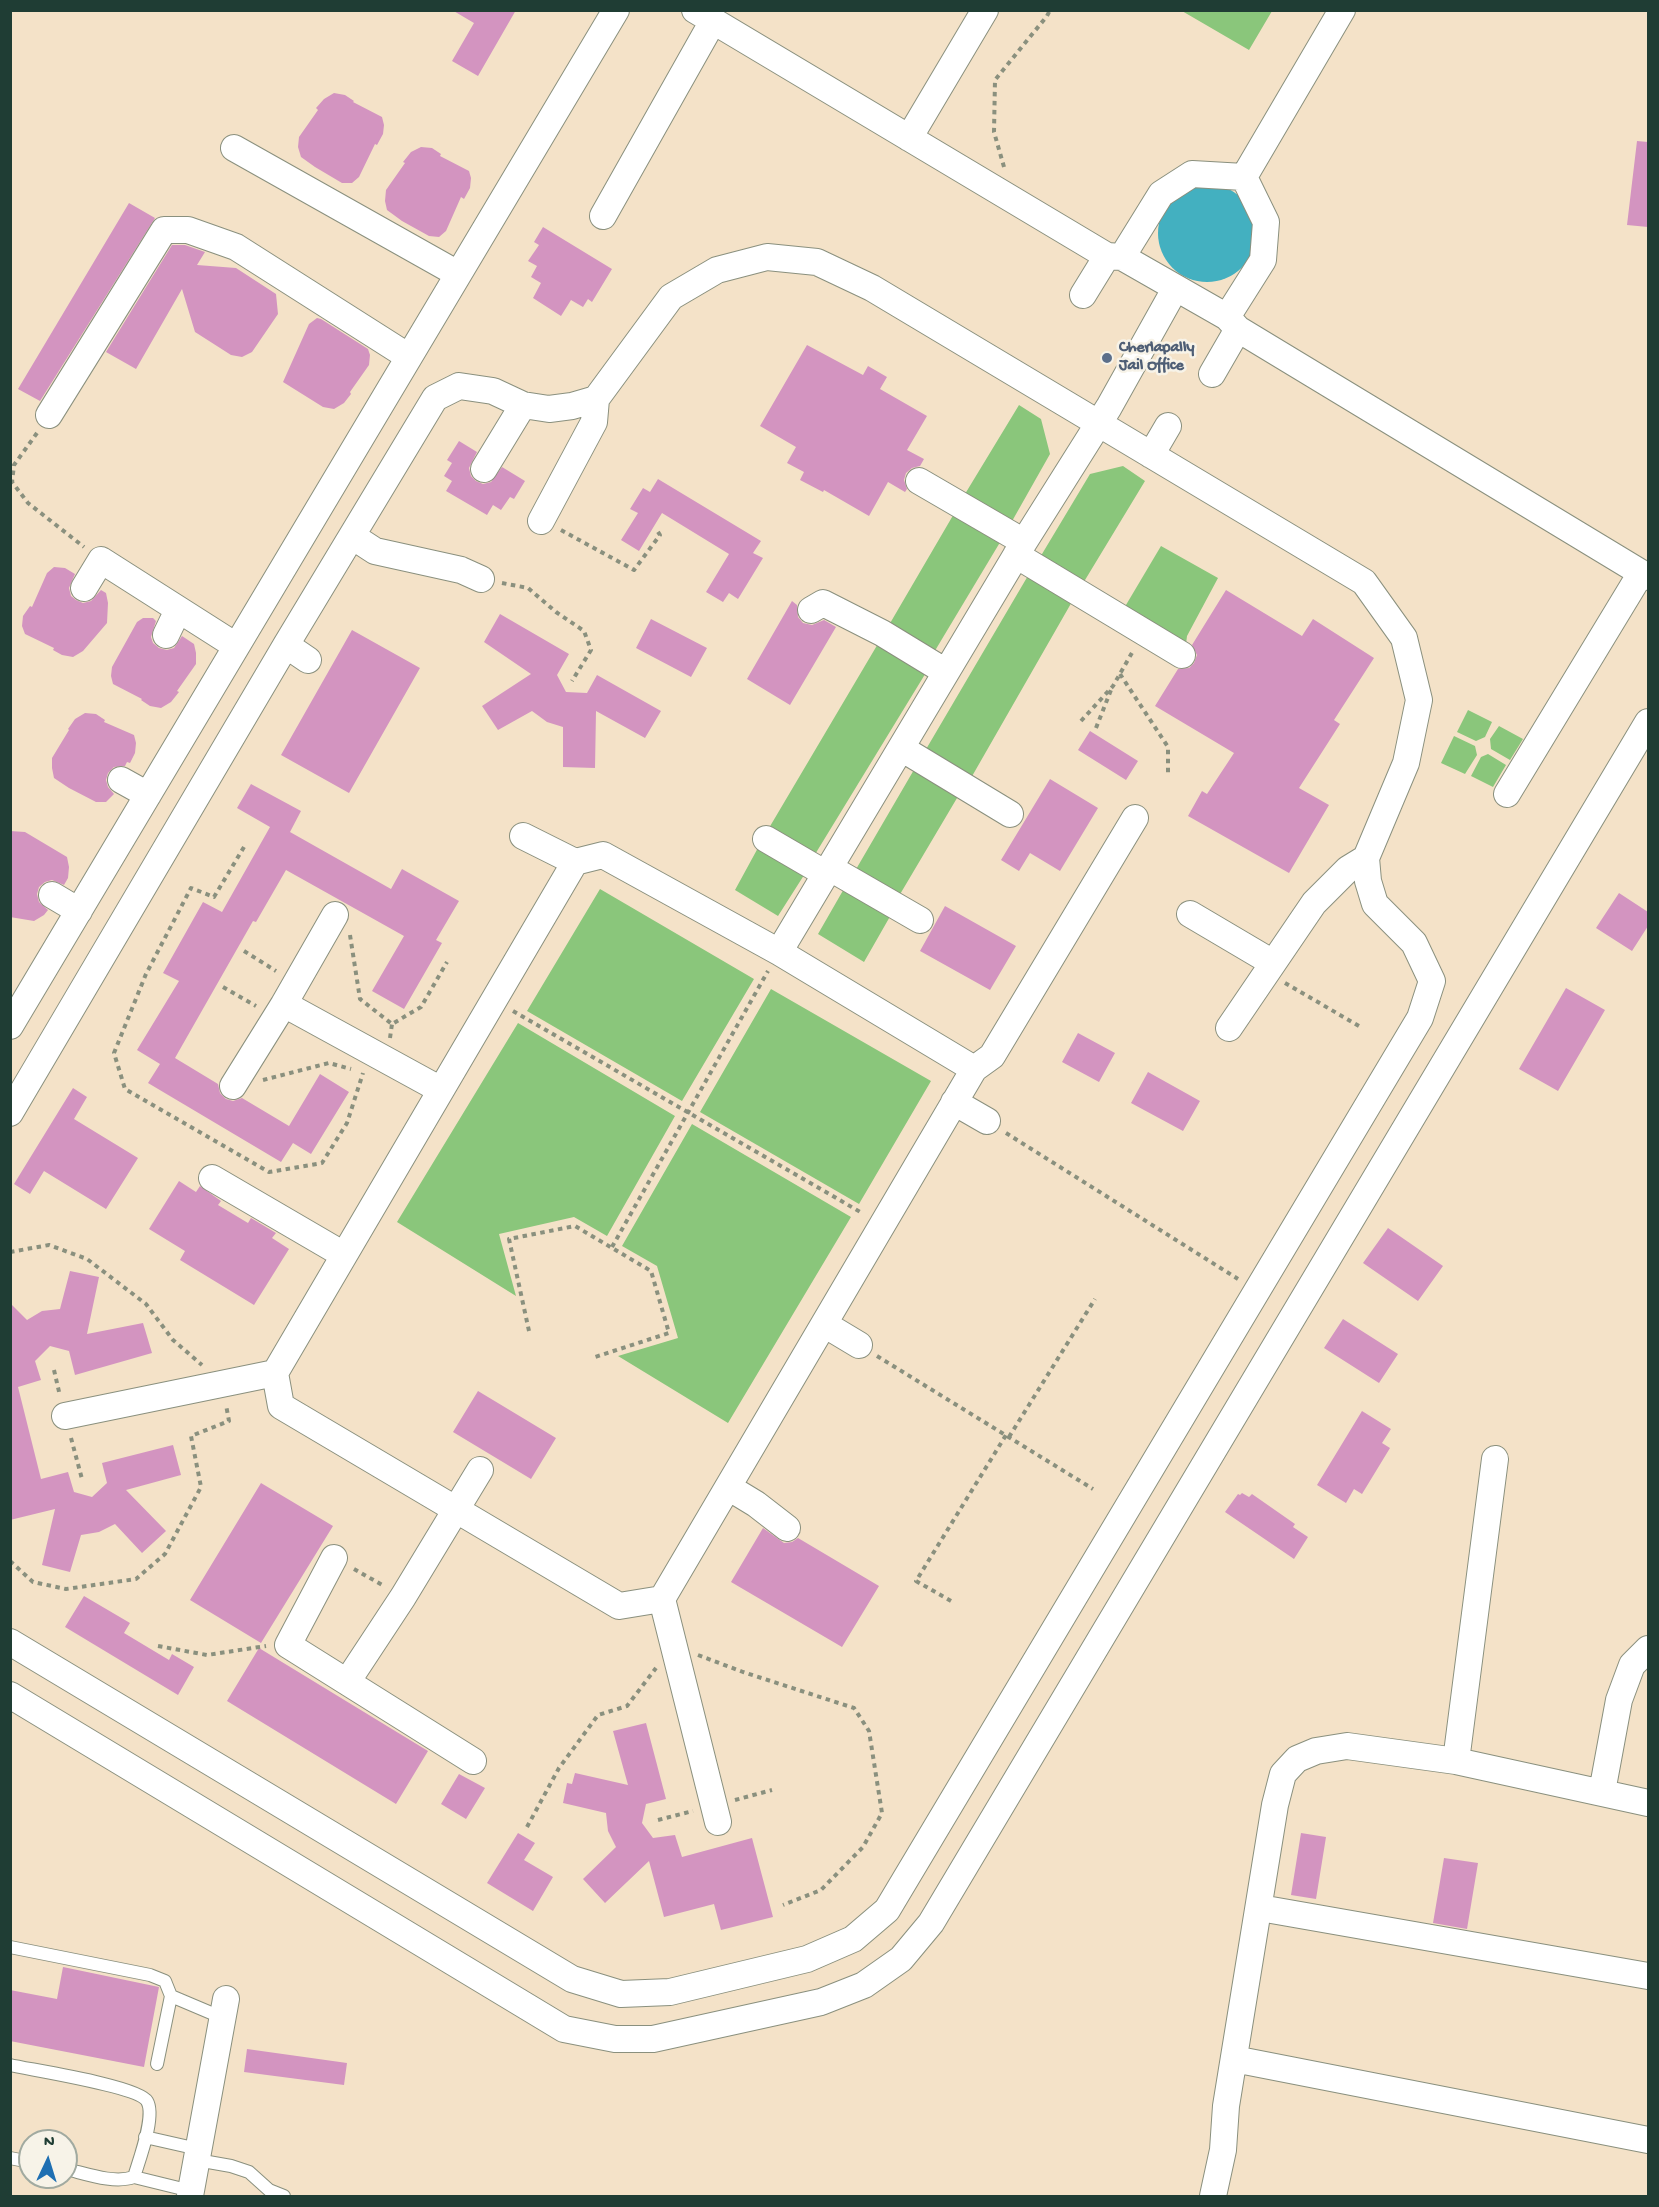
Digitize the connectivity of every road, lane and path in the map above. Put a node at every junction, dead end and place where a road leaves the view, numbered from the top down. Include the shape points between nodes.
1 (616, 10) edge
2 (985, 10) edge
3 (1050, 10) edge
4 (1342, 10) edge
5 (704, 16) edge
6 (909, 138) junction
7 (234, 148) dead end
8 (1244, 177) junction
9 (1013, 200) junction
10 (603, 216) dead end
11 (1115, 256) junction
12 (458, 274) junction
13 (1176, 290) junction
14 (1083, 295) dead end
15 (1232, 323) junction
16 (409, 357) junction
17 (1212, 374) dead end
18 (596, 399) junction
19 (524, 405) junction
20 (49, 415) joint
21 (1098, 424) junction
22 (1168, 426) dead end
23 (1151, 455) junction
24 (484, 469) dead end
25 (919, 481) dead end
26 (541, 521) joint
27 (656, 529) dead end
28 (352, 537) junction
29 (1020, 548) junction
30 (101, 560) junction
31 (1645, 575) edge
32 (481, 579) joint
33 (84, 588) dead end
34 (178, 610) junction
35 (811, 610) dead end
36 (1143, 632) junction
37 (166, 635) dead end
38 (286, 645) junction
39 (236, 646) junction
40 (1182, 655) dead end
41 (308, 660) dead end
42 (946, 672) junction
43 (1120, 674) junction
44 (572, 681) dead end
45 (1113, 686) junction
46 (1082, 721) dead end
47 (1648, 722) edge
48 (1096, 728) dead end
49 (901, 748) junction
50 (1168, 776) dead end
51 (121, 780) dead end
52 (1507, 794) dead end
53 (148, 795) junction
54 (1010, 814) dead end
55 (1135, 818) dead end
56 (523, 836) dead end
57 (766, 839) dead end
58 (244, 847) dead end
59 (1366, 858) junction
60 (575, 862) junction
61 (828, 871) junction
62 (52, 895) dead end
63 (79, 911) junction
64 (1190, 914) dead end
65 (335, 915) joint
66 (920, 920) dead end
67 (243, 951) dead end
68 (779, 952) junction
69 (447, 962) dead end
70 (1270, 967) junction
71 (223, 987) dead end
72 (19, 993) edge
73 (494, 1000) junction
74 (285, 1001) junction
75 (10, 1026) edge
76 (1359, 1026) dead end
77 (1229, 1028) dead end
78 (387, 1060) junction
79 (974, 1068) junction
80 (363, 1072) junction
81 (233, 1086) joint
82 (441, 1090) junction
83 (954, 1102) junction
84 (10, 1113) edge
85 (688, 1113) junction
86 (987, 1121) joint
87 (212, 1178) dead end
88 (882, 1225) junction
89 (612, 1247) junction
90 (10, 1252) edge
91 (344, 1255) junction
92 (1256, 1292) junction
93 (1095, 1299) dead end
94 (824, 1324) junction
95 (530, 1331) dead end
96 (859, 1345) joint
97 (595, 1357) dead end
98 (275, 1373) junction
99 (223, 1384) junction
100 (65, 1416) dead end
101 (1008, 1436) junction
102 (1495, 1459) dead end
103 (480, 1470) dead end
104 (728, 1487) junction
105 (1093, 1489) dead end
106 (456, 1509) junction
107 (787, 1528) dead end
108 (334, 1558) joint
109 (10, 1561) edge
110 (403, 1597) junction
111 (662, 1599) junction
112 (951, 1601) dead end
113 (10, 1642) edge
114 (288, 1645) junction
115 (674, 1645) junction
116 (158, 1646) dead end
117 (1648, 1649) edge
118 (347, 1682) junction
119 (10, 1695) edge
120 (472, 1761) dead end
121 (1456, 1761) junction
122 (1602, 1792) junction
123 (1648, 1803) edge
124 (718, 1822) dead end
125 (526, 1827) dead end
126 (783, 1905) dead end
127 (1260, 1908) junction
128 (10, 1947) edge
129 (1648, 1976) edge
130 (171, 1995) junction
131 (224, 2008) joint
132 (1234, 2059) junction
133 (157, 2064) dead end
134 (10, 2065) edge
135 (145, 2137) junction
136 (1648, 2140) edge
137 (198, 2155) junction
138 (78, 2171) edge
139 (134, 2176) junction
140 (190, 2194) edge
141 (284, 2196) edge
142 (1213, 2196) edge

1 - 12 street
2 - 6 street
3 - 9 path via 996,80 994,132
4 - 8 street
5 - 6 street
5 - 10 street
6 - 9 street
7 - 12 street
8 - 11 street via 1192,174 1161,194
8 - 15 street via 1266,222 1263,260
9 - 11 street
11 - 13 street
11 - 14 street
12 - 16 street
13 - 15 street
13 - 21 street
15 - 17 street
15 - 31 street
16 - 20 street via 236,247 188,230 164,230
16 - 39 street
18 - 19 street via 549,409
18 - 21 street via 671,297 717,270 768,257 817,262 872,288
18 - 26 street via 594,422
19 - 24 street
19 - 28 street via 493,391 459,386 435,398
20 - 30 path via 14,465 12,482 28,503
21 - 23 street
21 - 29 street
22 - 23 street
23 - 59 street via 1364,582 1404,638 1419,700 1406,763
25 - 29 street
26 - 27 path via 634,570 660,535
28 - 32 street via 375,551 461,570
28 - 38 street
29 - 36 street
29 - 42 street
30 - 33 street
30 - 34 street
31 - 52 street
32 - 44 path via 528,588 584,630 591,650
34 - 37 street
34 - 39 street
35 - 42 street via 823,603
36 - 40 street
36 - 43 path
38 - 41 street
38 - 84 street
39 - 53 street
42 - 49 street
43 - 45 path
43 - 50 path via 1168,747
45 - 46 path
45 - 48 path
47 - 119 street via 932,1923 902,1959 864,1986 821,2002 653,2039 615,2039 564,2029
49 - 54 street
49 - 61 street
51 - 53 street
53 - 63 street
55 - 79 street via 992,1056
56 - 60 street
57 - 61 street
58 - 80 path via 214,897 191,888 146,974 114,1053 125,1089 268,1172 322,1163 347,1123
59 - 70 street via 1322,892
59 - 92 street via 1375,904 1414,943 1432,981 1420,1018
60 - 68 street via 603,855
60 - 73 street
61 - 66 street
61 - 68 street
62 - 63 street
63 - 72 street
64 - 70 street
65 - 69 path via 349,924 360,999 392,1024 421,1006
65 - 74 street
67 - 74 path
68 - 79 street
68 - 85 path
70 - 76 path
70 - 77 street
71 - 74 path
72 - 75 street
73 - 82 street
73 - 85 path
74 - 78 street
74 - 81 street
78 - 80 path
78 - 82 street
79 - 83 street
80 - 81 path via 329,1063
82 - 91 street
83 - 86 street
83 - 88 street
85 - 88 path
85 - 89 path
86 - 92 path
87 - 91 street
88 - 94 street
89 - 95 path via 575,1226 509,1239
89 - 97 path via 651,1271 669,1333
90 - 99 path via 49,1245 87,1259 146,1304 173,1340
91 - 98 street
92 - 113 street via 887,1910 853,1939 807,1959 670,1992 621,1994 572,1979
93 - 101 path
94 - 96 street
94 - 104 street
96 - 101 path
98 - 99 street
98 - 106 street via 281,1406
99 - 100 street
99 - 109 path via 229,1421 191,1436 201,1487 165,1554 136,1579 66,1589 33,1582
101 - 105 path
101 - 112 path via 916,1581
102 - 121 street
103 - 106 street
104 - 107 street
104 - 111 street
106 - 110 street
106 - 111 street via 620,1606
108 - 110 path
108 - 114 street
110 - 118 street
111 - 115 street
114 - 116 path via 207,1654
114 - 118 street
115 - 124 street
115 - 125 path via 627,1707 598,1715 559,1768
115 - 126 path via 854,1708 869,1731 882,1813 862,1847 821,1890
117 - 122 street via 1632,1665 1619,1700
118 - 120 street
121 - 122 street
121 - 127 street via 1347,1746 1297,1759 1283,1774 1275,1805
122 - 123 street
127 - 129 street
127 - 132 street
128 - 130 lane via 150,1975 165,1981
130 - 131 lane
130 - 133 lane
131 - 137 street
132 - 136 street
132 - 142 street
134 - 135 lane via 140,2094 151,2113
135 - 137 lane
135 - 139 lane
137 - 140 street
137 - 141 lane via 249,2172 269,2190
138 - 139 lane via 124,2180
139 - 140 lane

